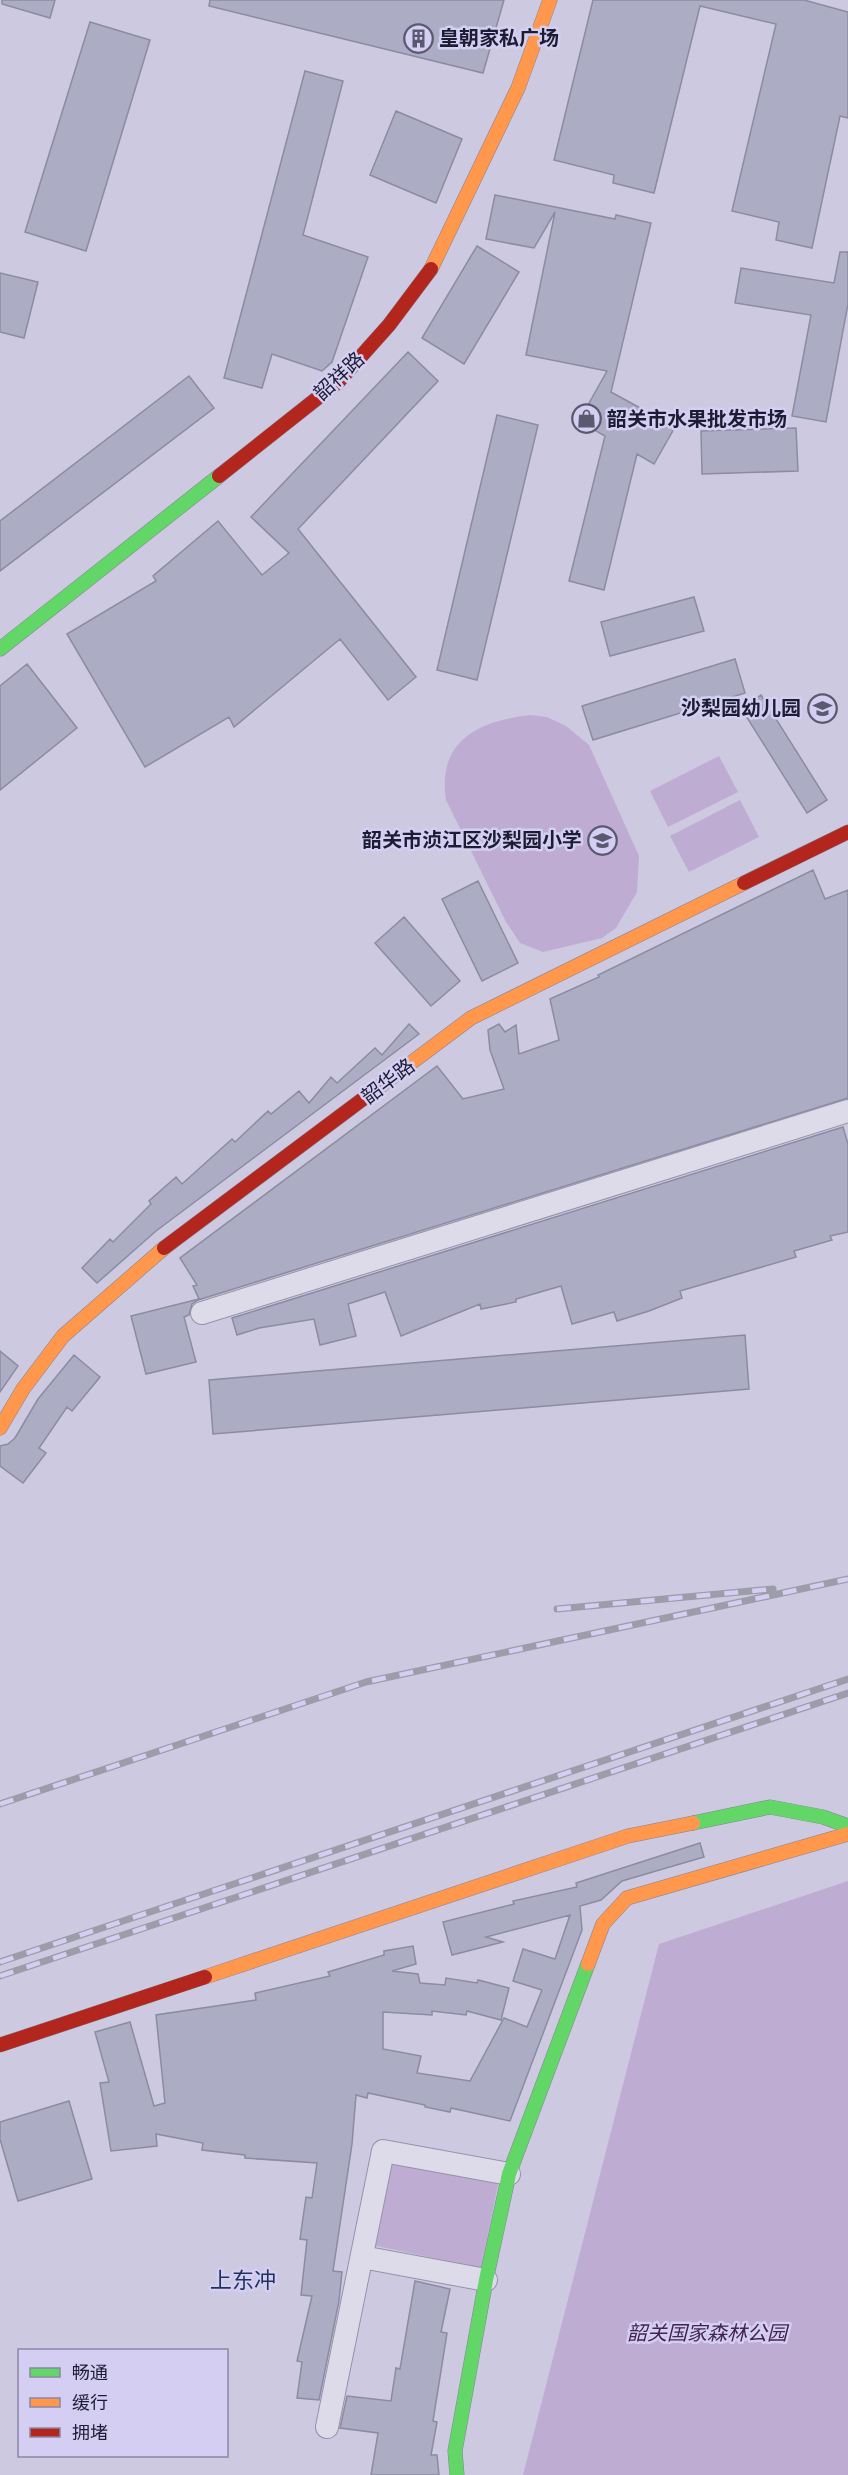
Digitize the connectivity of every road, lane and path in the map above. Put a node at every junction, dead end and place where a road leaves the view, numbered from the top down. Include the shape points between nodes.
1 (550, 0) edge
2 (0, 649) edge
3 (848, 832) edge
4 (848, 1111) edge
5 (202, 1312) dead end
6 (0, 1428) edge
7 (848, 1826) edge
8 (848, 1834) edge
9 (0, 2045) edge
10 (508, 2174) junction
11 (362, 2257) junction
12 (486, 2280) junction
13 (327, 2427) dead end
14 (457, 2475) edge

1 - 2 street, 韶祥路 via 518,88 437,260 389,325 339,381
3 - 6 street, 韶华路 via 471,1018 167,1245 63,1336 23,1389
4 - 5 street
7 - 9 street via 823,1817 770,1808 628,1836
8 - 10 street via 627,1898 603,1924
10 - 11 street via 383,2151
10 - 12 street
11 - 12 street
11 - 13 street
12 - 14 street via 455,2451

